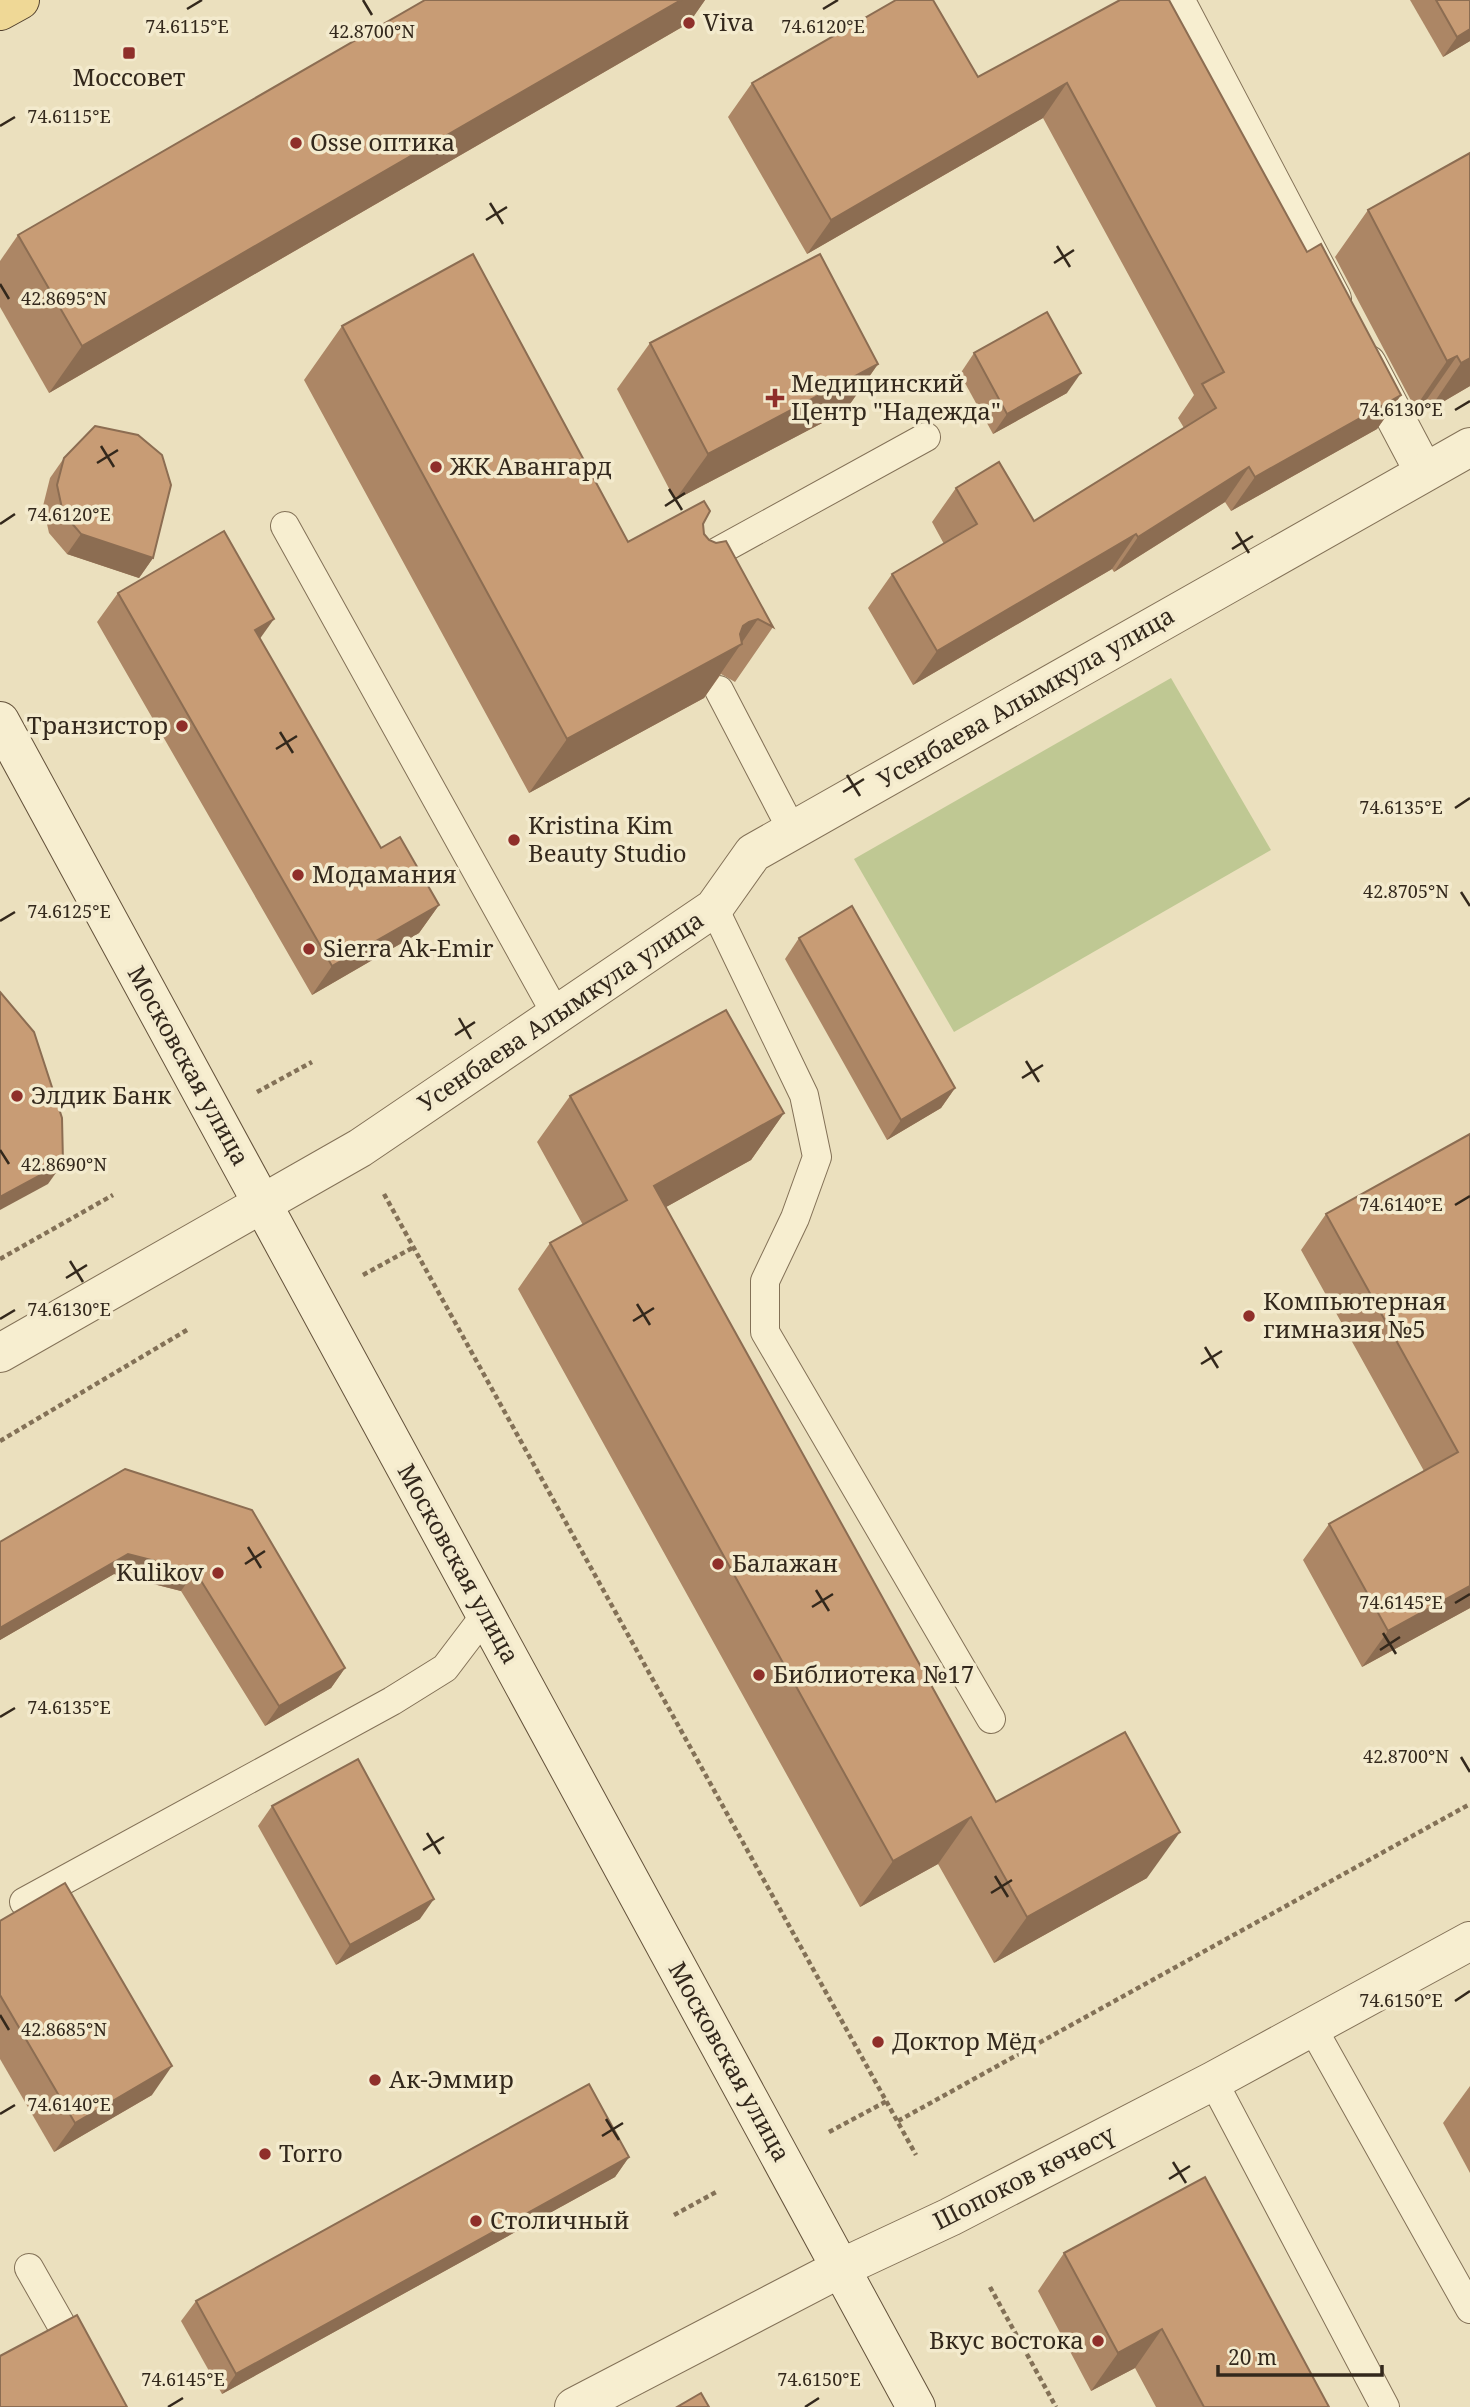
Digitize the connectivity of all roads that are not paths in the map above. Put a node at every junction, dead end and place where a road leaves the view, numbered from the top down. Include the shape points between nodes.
1 (20, 0) edge
2 (1175, 0) edge
3 (0, 12) edge
4 (926, 438) dead end
5 (1470, 447) edge
6 (1424, 472) junction
7 (285, 526) dead end
8 (681, 581) edge
9 (719, 690) edge
10 (0, 721) edge
11 (792, 831) junction
12 (714, 908) junction
13 (556, 1014) junction
14 (262, 1203) junction
15 (0, 1353) edge
16 (486, 1614) junction
17 (991, 1718) dead end
18 (24, 1902) dead end
19 (1470, 1941) edge
20 (1312, 2027) junction
21 (1213, 2081) junction
22 (29, 2268) dead end
23 (841, 2268) junction
24 (1470, 2309) edge
25 (108, 2407) edge
26 (574, 2407) edge
27 (916, 2407) edge
28 (1385, 2407) edge

1 - 3 main road
2 - 6 street
4 - 8 lane via 693,566
5 - 6 street, Усенбаева Алымкула улица
6 - 11 street, Усенбаева Алымкула улица
7 - 13 lane
9 - 11 lane
10 - 14 street, Московская улица
11 - 12 street, Усенбаева Алымкула улица via 753,853
12 - 13 street, Усенбаева Алымкула улица
12 - 17 lane via 804,1095 817,1157 765,1281 765,1332
13 - 14 street, Усенбаева Алымкула улица via 360,1148
14 - 15 street, Усенбаева Алымкула улица
14 - 16 street, Московская улица
16 - 18 lane via 445,1668 403,1695
16 - 23 street, Московская улица
19 - 20 street, Шопоков көчөсү
20 - 21 street, Шопоков көчөсү
20 - 24 lane
21 - 23 street, Шопоков көчөсү
21 - 28 lane
22 - 25 lane
23 - 26 street, Шопоков көчөсү
23 - 27 street, Московская улица

